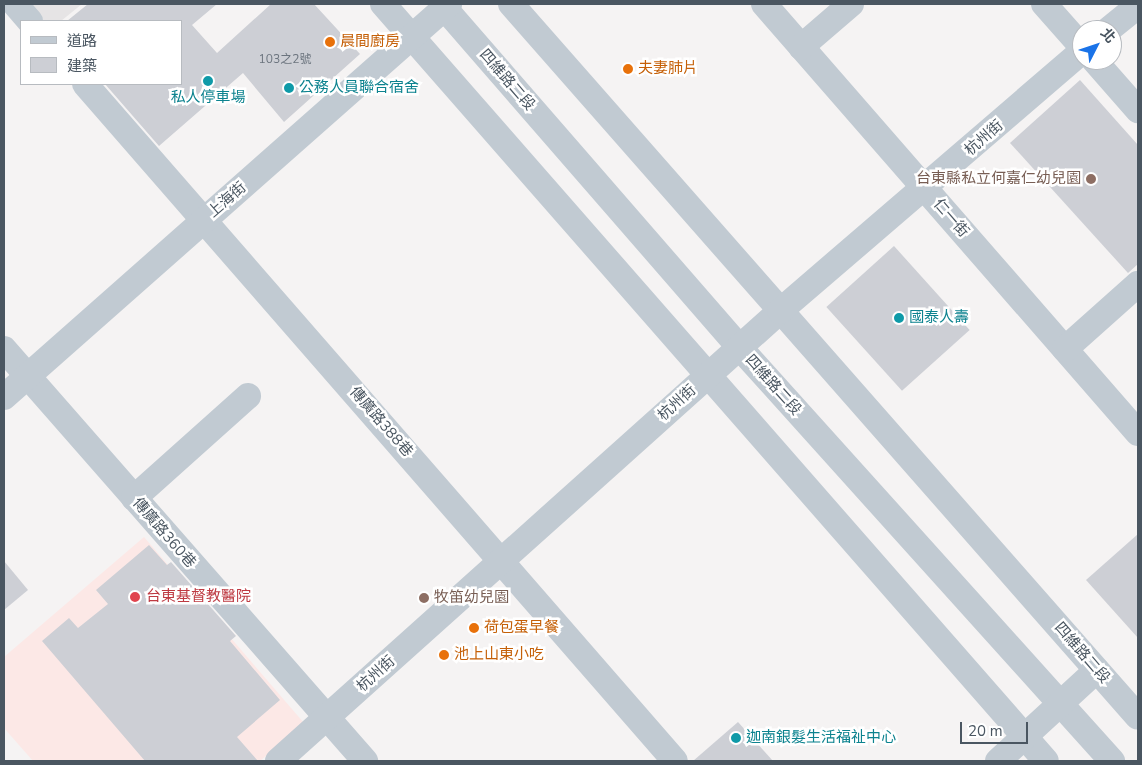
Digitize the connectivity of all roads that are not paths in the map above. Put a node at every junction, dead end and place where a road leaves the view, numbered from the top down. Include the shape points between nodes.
1 (15, 4) edge
2 (383, 4) edge
3 (511, 4) edge
4 (764, 4) edge
5 (851, 4) edge
6 (1044, 4) edge
7 (445, 5) edge
8 (1138, 6) edge
9 (29, 20) edge
10 (1120, 20) edge
11 (1072, 36) edge
12 (412, 37) junction
13 (801, 47) junction
14 (1072, 61) edge
15 (1103, 70) edge
16 (86, 85) edge
17 (1138, 110) edge
18 (926, 189) junction
19 (204, 220) junction
20 (1138, 284) edge
21 (780, 311) junction
22 (740, 348) junction
23 (4, 349) edge
24 (1065, 349) junction
25 (27, 376) junction
26 (707, 377) junction
27 (248, 396) dead end
28 (4, 397) edge
29 (1138, 433) edge
30 (134, 498) junction
31 (504, 562) junction
32 (1097, 670) junction
33 (1061, 704) junction
34 (1138, 717) edge
35 (327, 718) junction
36 (1025, 738) junction
37 (278, 761) edge
38 (365, 761) edge
39 (675, 761) edge
40 (998, 761) edge
41 (1046, 761) edge
42 (1112, 761) edge

1 - 9 street
2 - 12 street
3 - 21 street, 四維路二段
4 - 13 street, 仁一街
5 - 13 street
6 - 11 street
7 - 12 street, 上海街
7 - 22 street, 四維路二段
8 - 10 street
12 - 19 street, 上海街
12 - 26 street
13 - 18 street, 仁一街
14 - 18 street, 杭州街
15 - 17 street
16 - 19 street, 傳廣路388巷
18 - 21 street, 杭州街
18 - 24 street, 仁一街
19 - 25 street, 上海街
19 - 31 street, 傳廣路388巷
20 - 24 street
21 - 22 street, 杭州街
21 - 32 street, 四維路二段
22 - 26 street, 杭州街
22 - 33 street, 四維路二段
23 - 25 street, 傳廣路360巷
24 - 29 street, 仁一街
25 - 28 street, 上海街
25 - 30 street, 傳廣路360巷
26 - 31 street, 杭州街
26 - 36 street
27 - 30 street
30 - 35 street, 傳廣路360巷
31 - 35 street, 杭州街
31 - 39 street, 傳廣路388巷
32 - 33 street
32 - 34 street, 四維路二段
33 - 36 street
33 - 42 street, 四維路二段
35 - 37 street, 杭州街
35 - 38 street, 傳廣路360巷
36 - 40 street
36 - 41 street

